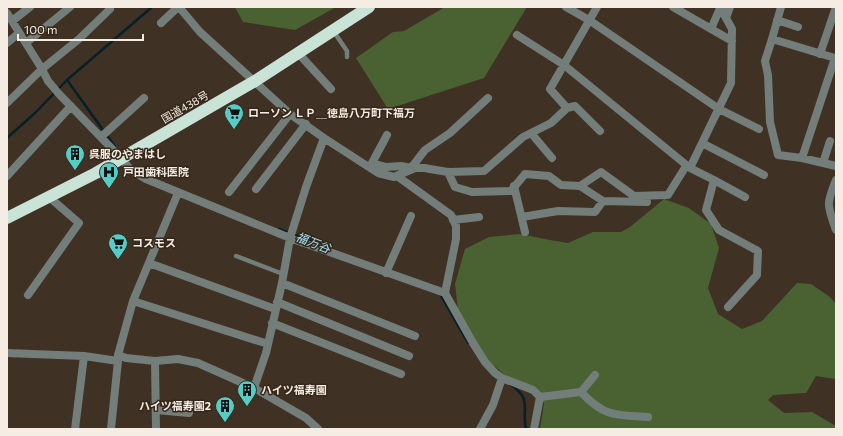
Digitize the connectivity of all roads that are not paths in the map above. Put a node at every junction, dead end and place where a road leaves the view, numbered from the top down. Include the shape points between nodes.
1 (30, 7) edge
2 (70, 7) edge
3 (178, 7) edge
4 (369, 7) edge
5 (566, 7) edge
6 (597, 7) edge
7 (673, 7) edge
8 (720, 7) edge
9 (730, 7) edge
10 (781, 7) edge
11 (836, 8) edge
12 (110, 9) dead end
13 (7, 13) edge
14 (726, 18) junction
15 (589, 20) junction
16 (777, 20) junction
17 (12, 21) junction
18 (161, 23) dead end
19 (798, 27) dead end
20 (712, 29) junction
21 (333, 30) junction
22 (20, 32) junction
23 (517, 35) dead end
24 (772, 39) junction
25 (732, 41) junction
26 (7, 43) edge
27 (26, 43) junction
28 (298, 53) junction
29 (820, 54) junction
30 (347, 57) dead end
31 (564, 65) junction
32 (42, 69) junction
33 (255, 81) junction
34 (331, 89) dead end
35 (144, 98) dead end
36 (488, 98) dead end
37 (7, 103) edge
38 (71, 106) junction
39 (568, 108) junction
40 (719, 109) junction
41 (290, 114) junction
42 (306, 124) junction
43 (759, 129) dead end
44 (600, 131) dead end
45 (531, 133) junction
46 (387, 135) dead end
47 (101, 137) junction
48 (324, 138) junction
49 (830, 141) dead end
50 (702, 143) junction
51 (121, 158) junction
52 (552, 158) dead end
53 (802, 158) junction
54 (823, 163) junction
55 (836, 166) edge
56 (688, 167) junction
57 (411, 168) junction
58 (448, 172) junction
59 (764, 175) dead end
60 (7, 176) edge
61 (397, 176) junction
62 (714, 180) junction
63 (835, 184) edge
64 (514, 186) junction
65 (580, 186) junction
66 (256, 189) dead end
67 (229, 192) dead end
68 (178, 193) junction
69 (745, 196) dead end
70 (49, 197) junction
71 (603, 202) junction
72 (647, 202) dead end
73 (411, 216) dead end
74 (479, 217) dead end
75 (522, 217) junction
76 (7, 218) edge
77 (453, 220) junction
78 (836, 230) edge
79 (525, 232) dead end
80 (290, 238) junction
81 (236, 256) dead end
82 (149, 263) junction
83 (386, 273) junction
84 (283, 274) junction
85 (282, 283) junction
86 (445, 293) junction
87 (28, 295) dead end
88 (133, 301) junction
89 (276, 306) junction
90 (728, 307) dead end
91 (272, 323) junction
92 (415, 336) dead end
93 (268, 344) junction
94 (7, 352) edge
95 (84, 356) junction
96 (409, 356) dead end
97 (118, 358) junction
98 (155, 361) junction
99 (401, 374) dead end
100 (595, 375) dead end
101 (502, 378) junction
102 (254, 388) junction
103 (581, 392) junction
104 (540, 397) junction
105 (156, 410) junction
106 (189, 413) dead end
107 (648, 417) dead end
108 (75, 429) edge
109 (111, 429) edge
110 (156, 429) edge
111 (318, 429) edge
112 (480, 429) edge
113 (534, 429) edge

1 - 17 street
2 - 27 street
3 - 18 street
3 - 33 street via 200,32
4 - 21 highway, 国道438号
5 - 15 street
6 - 15 street
7 - 20 street
8 - 14 street
8 - 20 street
9 - 14 street
10 - 16 street
11 - 29 street
12 - 32 street via 79,40
13 - 17 street
14 - 25 street via 732,29
15 - 31 street
15 - 40 street
16 - 19 street
16 - 24 street
17 - 22 street
20 - 25 street
21 - 28 highway, 国道438号
21 - 30 lane via 348,51
22 - 26 street
22 - 27 street
23 - 31 street
24 - 29 street
24 - 53 street via 765,61 770,122 778,154
25 - 40 street via 731,83
27 - 32 street
28 - 33 highway, 国道438号
28 - 34 street
29 - 53 street via 835,58
31 - 39 street via 550,89
31 - 56 street
32 - 37 street
32 - 38 street via 48,81
33 - 41 street
33 - 51 highway, 国道438号
35 - 47 street
36 - 57 street via 450,133 426,150
38 - 47 street
38 - 60 street
39 - 44 street via 575,106
39 - 45 street via 551,124
40 - 43 street
40 - 50 street
41 - 42 street
41 - 67 street
42 - 48 street
42 - 66 street
45 - 52 street
45 - 58 street via 484,171
46 - 57 street via 372,162 386,168
47 - 51 street
48 - 61 street via 378,173
48 - 80 street
49 - 54 street
50 - 56 street
50 - 59 street
51 - 68 street via 131,170
51 - 70 highway, 国道438号
53 - 54 street
54 - 55 street
56 - 62 street
56 - 65 street via 668,195 634,196 601,172
57 - 58 street
57 - 61 street
58 - 64 street via 455,187 472,192 511,190
61 - 77 street via 451,215
62 - 69 street
62 - 90 street via 706,210 719,230 758,251 757,275
63 - 78 street via 829,197 828,208
64 - 65 street via 525,174 549,176 561,185
64 - 75 street
65 - 71 street
68 - 80 street
68 - 82 street
70 - 76 highway, 国道438号
70 - 87 street via 79,223
71 - 72 street
71 - 75 street via 595,212 558,211
73 - 83 street
74 - 77 street
75 - 79 street
77 - 86 street via 456,226 456,239
80 - 83 street
80 - 84 street
81 - 84 lane
82 - 88 street
82 - 89 street
83 - 86 street
84 - 85 street
85 - 89 street
85 - 92 street
86 - 101 street via 485,362
88 - 93 street
88 - 97 street
89 - 91 street
89 - 96 street
91 - 93 street
91 - 99 street
93 - 102 street
94 - 95 street
95 - 97 street
95 - 108 street
97 - 98 street
97 - 109 street
98 - 102 street via 178,359 198,362
98 - 105 street
100 - 103 street
101 - 104 street via 533,390
101 - 112 street via 493,404
102 - 111 street via 306,418
103 - 104 street
103 - 107 street via 591,403 607,412
104 - 113 street
105 - 106 street
105 - 110 street

